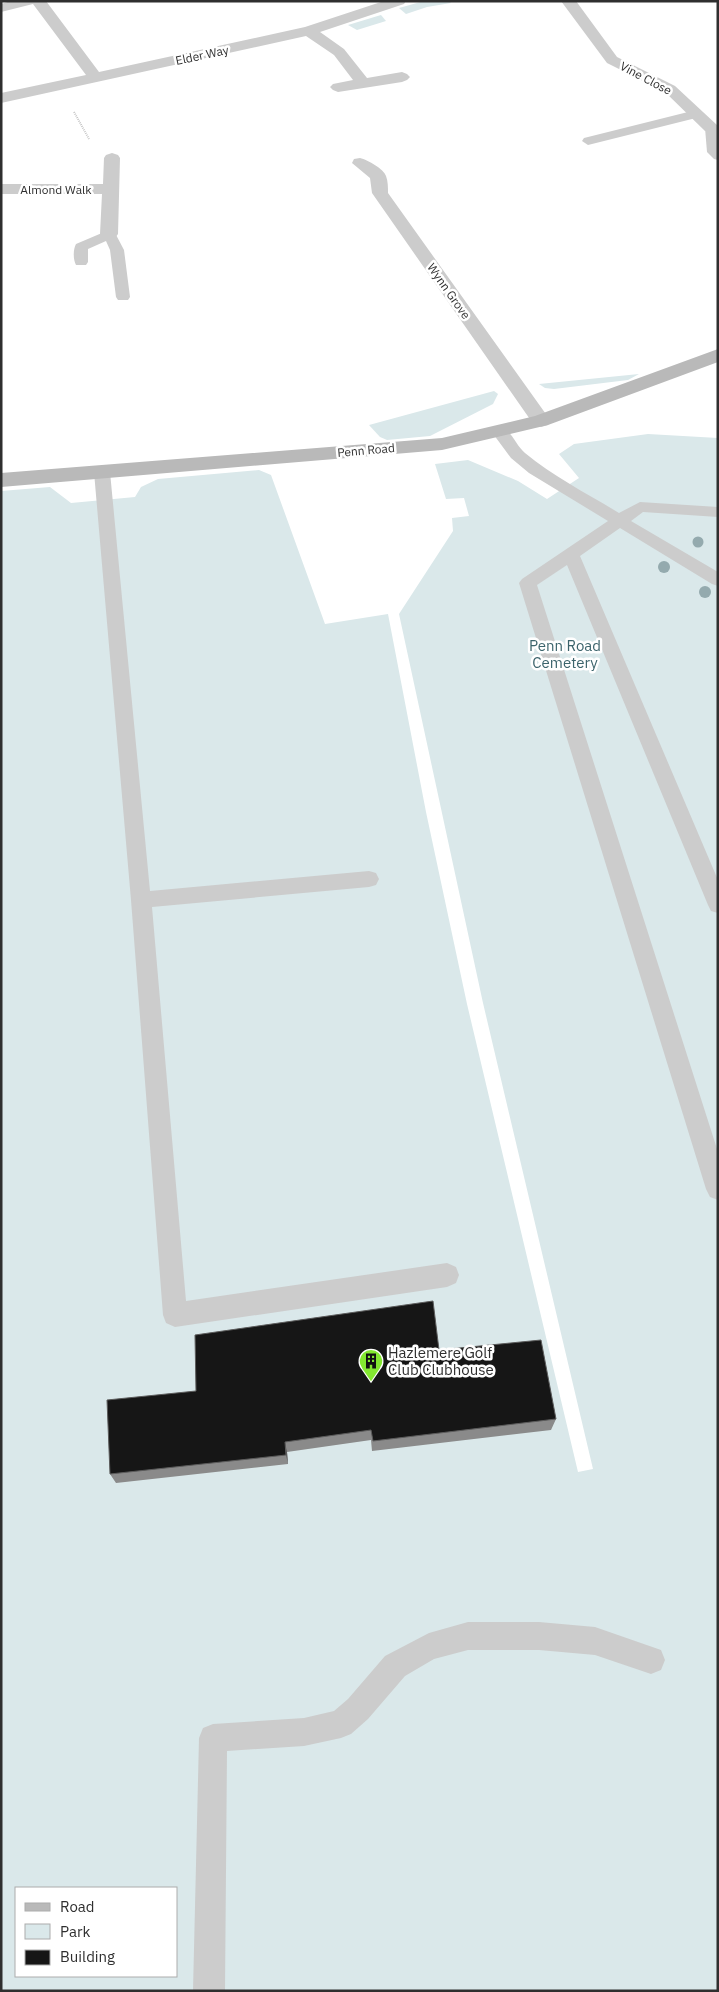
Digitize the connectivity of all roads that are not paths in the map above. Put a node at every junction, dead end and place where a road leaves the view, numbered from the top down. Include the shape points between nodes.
1 (29, 1) edge
2 (38, 1) edge
3 (568, 1) edge
4 (394, 2) edge
5 (1, 8) edge
6 (309, 31) junction
7 (402, 77) dead end
8 (96, 78) junction
9 (362, 82) junction
10 (338, 87) dead end
11 (1, 98) edge
12 (696, 114) junction
13 (711, 128) joint
14 (588, 141) dead end
15 (718, 156) edge
16 (112, 158) road end
17 (360, 163) dead end
18 (1, 189) edge
19 (111, 189) junction
20 (109, 234) junction
21 (81, 262) dead end
22 (123, 297) dead end
23 (718, 355) edge
24 (541, 421) junction
25 (500, 431) junction
26 (102, 472) junction
27 (1, 480) edge
28 (718, 512) edge
29 (620, 521) junction
30 (571, 554) junction
31 (718, 580) edge
32 (369, 879) dead end
33 (141, 900) junction
34 (718, 905) edge
35 (718, 1189) edge
36 (447, 1275) dead end
37 (651, 1660) dead end
38 (209, 1991) edge

1 - 5 street
2 - 8 street
3 - 12 street, Vine Close via 612,60 670,89
4 - 6 street, Elder Way
6 - 8 street, Elder Way
6 - 9 street via 339,52
7 - 9 street
8 - 11 street, Elder Way
9 - 10 street
12 - 13 street, Vine Close
12 - 14 lane
13 - 15 lane via 713,152
16 - 19 street, Almond Walk
17 - 24 street, Wynn Grove via 378,176 380,193
18 - 19 street, Almond Walk
19 - 20 street, Almond Walk
20 - 21 lane via 81,247
20 - 22 lane via 117,250
23 - 24 main road, Penn Road
24 - 25 main road, Penn Road
25 - 26 main road, Penn Road via 442,444
25 - 29 lane via 518,455 535,468
26 - 27 main road, Penn Road
26 - 33 lane
28 - 29 lane via 640,507
29 - 30 lane
29 - 31 lane
30 - 34 lane
30 - 35 lane via 528,583
32 - 33 lane
33 - 36 lane via 175,1315
37 - 38 lane via 595,1641 539,1636 468,1636 429,1647 395,1666 341,1724 304,1732 212,1738

